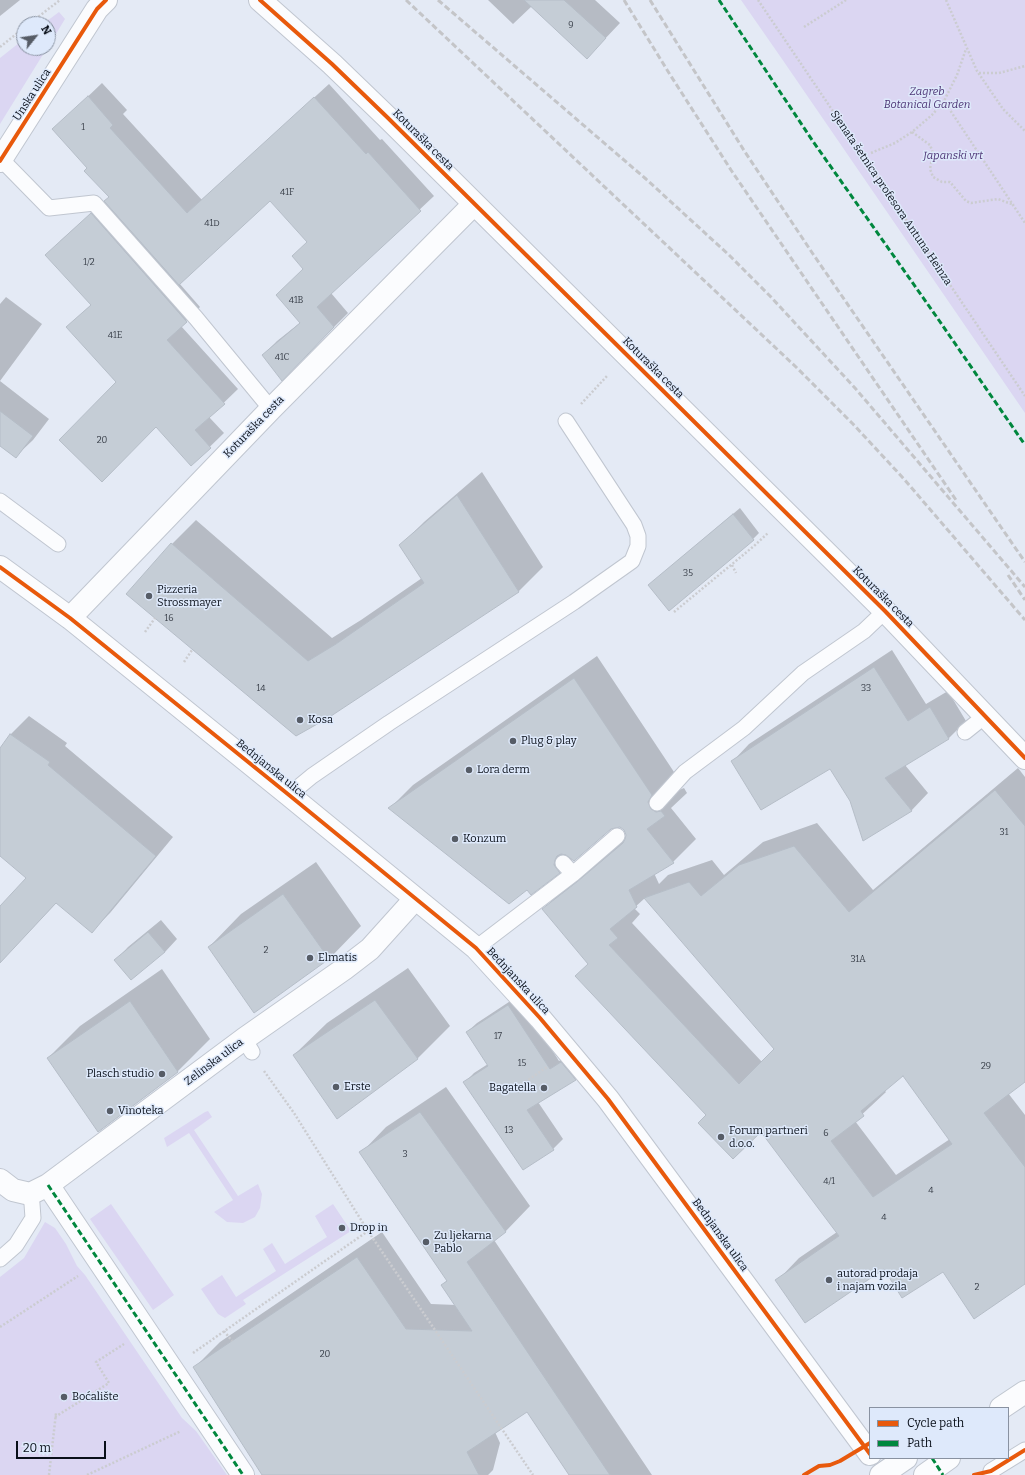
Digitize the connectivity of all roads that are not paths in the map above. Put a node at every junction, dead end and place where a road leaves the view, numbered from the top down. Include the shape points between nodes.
1 (106, 0) edge
2 (260, 0) edge
3 (1, 160) edge
4 (474, 204) junction
5 (271, 409) junction
6 (566, 420) road end
7 (0, 501) edge
8 (58, 544) dead end
9 (0, 567) edge
10 (885, 611) junction
11 (70, 618) junction
12 (986, 716) junction
13 (964, 732) dead end
14 (1025, 758) edge
15 (289, 795) junction
16 (657, 803) dead end
17 (617, 836) dead end
18 (415, 899) junction
19 (476, 948) junction
20 (0, 1180) edge
21 (39, 1190) junction
22 (0, 1259) edge
23 (1025, 1392) edge
24 (1002, 1407) edge
25 (1025, 1450) edge
26 (869, 1453) edge
27 (904, 1459) edge
28 (948, 1459) edge
29 (879, 1469) edge
30 (991, 1471) dead end
31 (243, 1475) edge
32 (925, 1475) edge

1 - 3 street, Unska ulica via 97,10
2 - 4 street, Koturaška cesta via 338,70
3 - 5 lane via 49,208 94,203 196,318
4 - 5 street, Koturaška cesta
4 - 10 street, Koturaška cesta
5 - 11 street, Koturaška cesta
6 - 15 lane via 634,525 638,546 632,561 382,728
7 - 8 lane
9 - 11 street, Bednjanska ulica
10 - 12 street, Koturaška cesta
10 - 16 lane via 864,631 803,673 744,728 685,772
11 - 15 street, Bednjanska ulica
12 - 13 lane
12 - 14 street, Koturaška cesta
15 - 18 street, Bednjanska ulica
17 - 19 lane via 568,868
18 - 19 street, Bednjanska ulica
18 - 21 street, Zelinska ulica via 370,949 248,1046
19 - 26 street, Bednjanska ulica via 540,1018 608,1100
20 - 21 street via 13,1190
21 - 22 lane via 32,1204 33,1218 16,1246
21 - 31 street via 100,1261
23 - 24 street
25 - 30 lane
27 - 29 street
28 - 32 street

